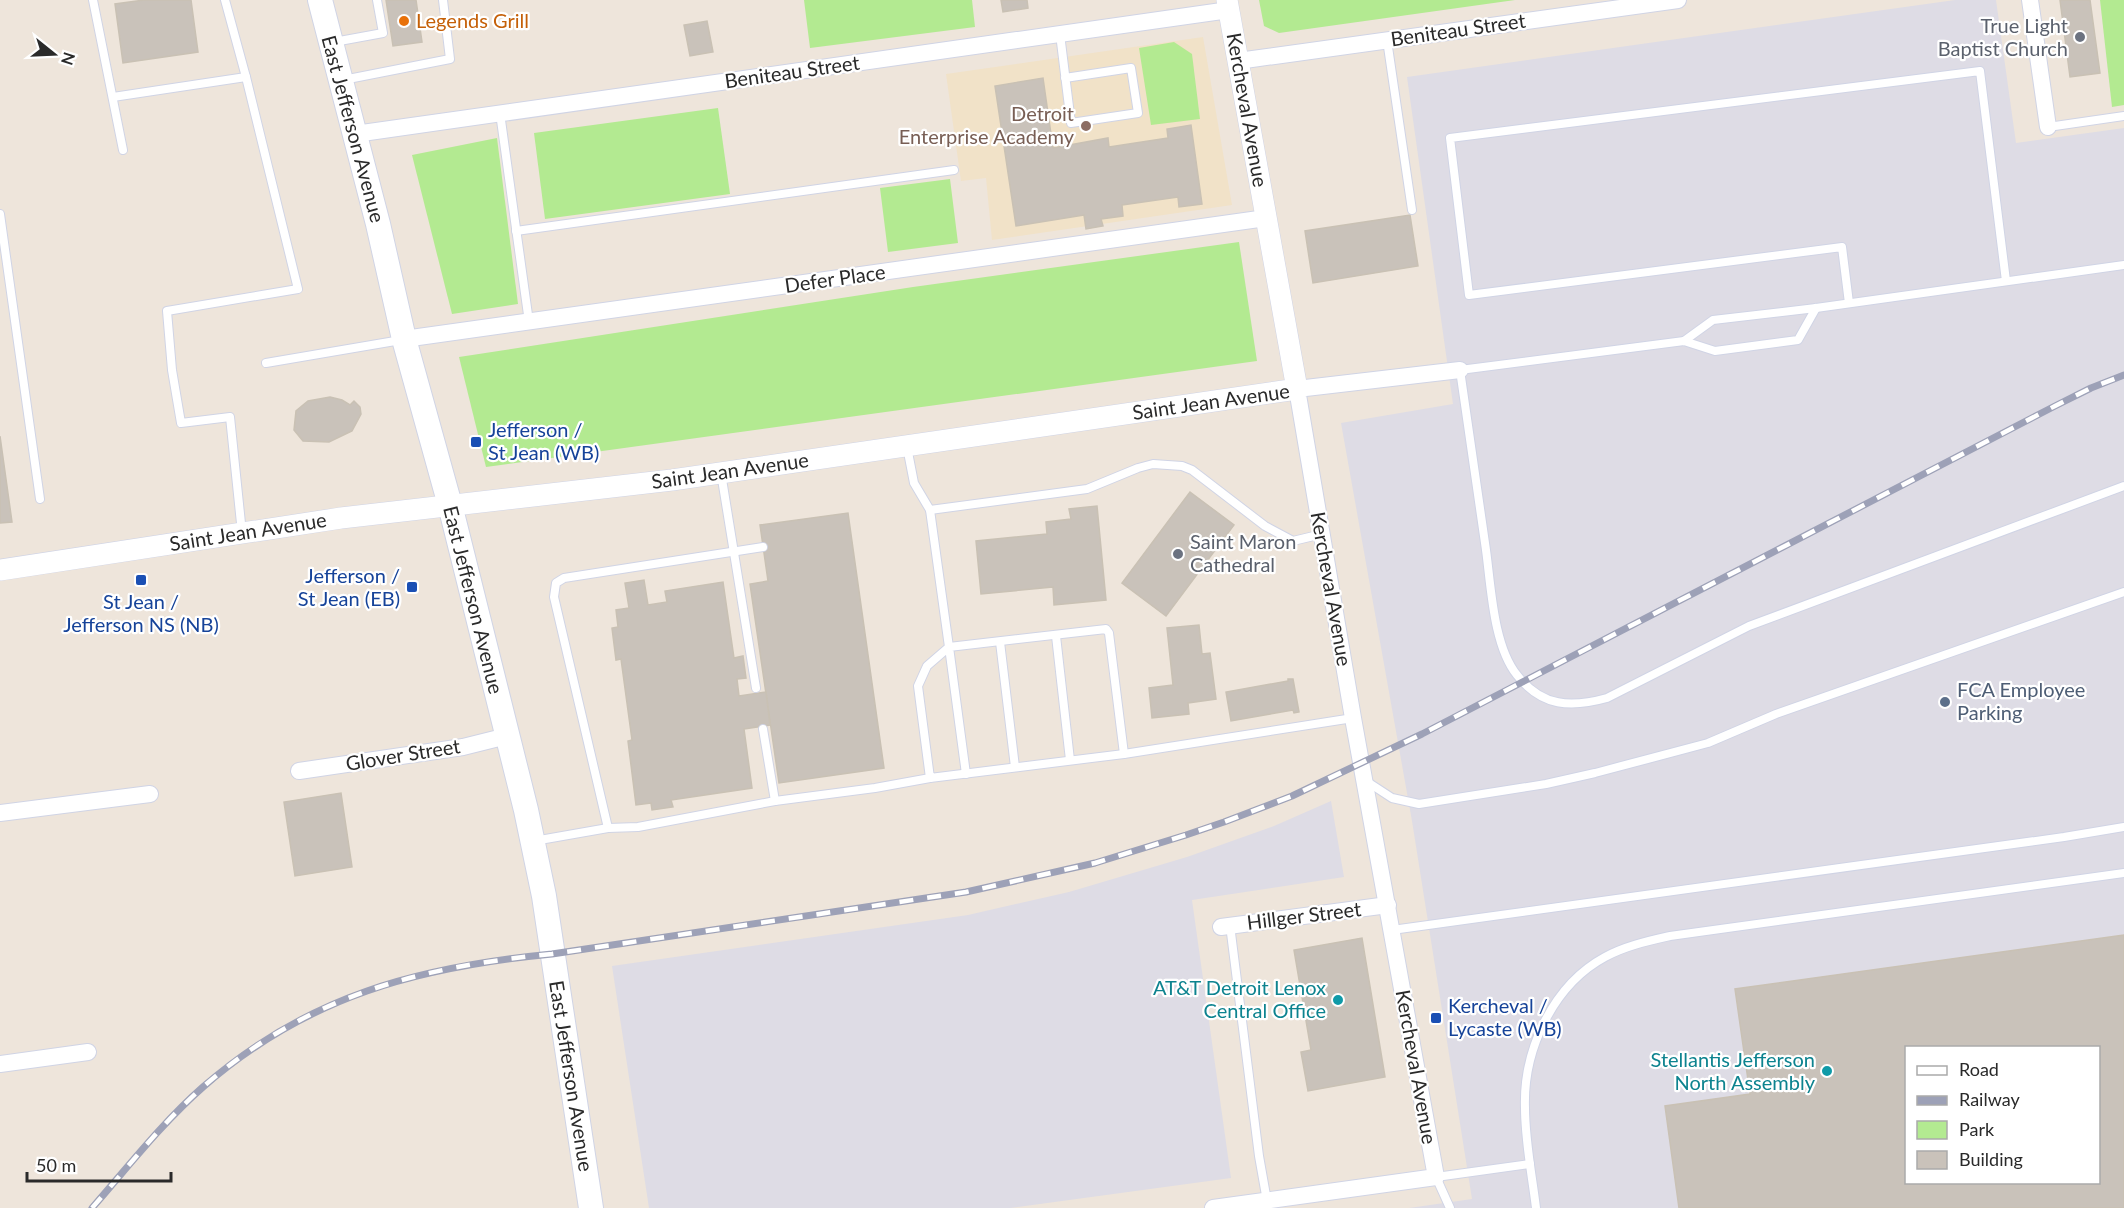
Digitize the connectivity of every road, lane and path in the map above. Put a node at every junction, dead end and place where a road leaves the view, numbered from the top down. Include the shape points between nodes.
1 (93, 0) edge
2 (225, 0) edge
3 (320, 0) edge
4 (377, 0) edge
5 (443, 0) edge
6 (1678, 0) edge
7 (2030, 0) edge
8 (1228, 5) edge
9 (1060, 34) junction
10 (1388, 40) junction
11 (331, 43) junction
12 (1238, 61) junction
13 (246, 77) junction
14 (1065, 78) junction
15 (341, 80) junction
16 (113, 97) junction
17 (500, 113) junction
18 (2124, 116) edge
19 (2048, 127) joint
20 (354, 134) junction
21 (123, 150) dead end
22 (954, 170) dead end
23 (1413, 210) dead end
24 (0, 214) edge
25 (1266, 218) junction
26 (516, 231) junction
27 (2124, 265) edge
28 (2006, 281) junction
29 (1849, 303) junction
30 (1815, 308) junction
31 (529, 322) junction
32 (404, 339) junction
33 (1684, 341) junction
34 (266, 363) dead end
35 (1460, 370) junction
36 (1297, 390) junction
37 (907, 447) junction
38 (721, 473) junction
39 (2124, 486) edge
40 (40, 499) dead end
41 (450, 505) junction
42 (930, 510) junction
43 (242, 533) junction
44 (1322, 534) junction
45 (763, 547) dead end
46 (733, 551) junction
47 (0, 570) edge
48 (2124, 592) edge
49 (1056, 636) junction
50 (999, 642) junction
51 (949, 647) junction
52 (756, 688) dead end
53 (1353, 718) junction
54 (763, 729) dead end
55 (507, 736) junction
56 (1124, 754) junction
57 (1070, 760) junction
58 (1015, 767) junction
59 (299, 771) dead end
60 (966, 774) junction
61 (930, 778) junction
62 (1365, 781) junction
63 (150, 794) dead end
64 (776, 801) junction
65 (0, 813) edge
66 (2124, 827) edge
67 (608, 828) junction
68 (532, 841) junction
69 (2124, 873) edge
70 (1388, 905) junction
71 (1226, 926) joint
72 (1392, 930) junction
73 (88, 1052) dead end
74 (0, 1064) edge
75 (1530, 1164) junction
76 (1436, 1177) junction
77 (1267, 1201) junction
78 (591, 1208) edge
79 (1214, 1208) edge
80 (1450, 1208) edge
81 (1536, 1208) edge

1 - 16 lane
2 - 13 lane
3 - 11 main road, East Jefferson Avenue
4 - 11 lane via 383,33
5 - 15 lane via 450,59
6 - 10 street, Beniteau Street
7 - 19 street
8 - 9 street, Beniteau Street
8 - 12 street, Kercheval Avenue
9 - 14 lane
9 - 17 street, Beniteau Street
10 - 12 street, Beniteau Street
10 - 23 lane
11 - 15 main road, East Jefferson Avenue
12 - 25 street, Kercheval Avenue
13 - 16 lane
13 - 43 lane via 298,289 167,311 181,423 230,417
14 - 14 lane via 1071,123 1138,113 1131,69
15 - 20 main road, East Jefferson Avenue
16 - 21 lane
17 - 20 street, Beniteau Street
17 - 26 lane
18 - 19 lane
20 - 32 main road, East Jefferson Avenue
22 - 26 lane
24 - 40 lane
25 - 31 street, Defer Place
25 - 36 street, Kercheval Avenue
26 - 31 lane
27 - 28 lane
28 - 29 lane
28 - 29 lane via 1980,71 1450,138 1469,295 1842,247
29 - 30 lane
30 - 33 lane via 1713,320
30 - 33 lane via 1798,340 1715,351
31 - 32 street, Defer Place
32 - 34 lane
32 - 41 main road, East Jefferson Avenue
33 - 35 lane
35 - 36 street, Saint Jean Avenue
35 - 39 lane via 1503,646 1522,681 1541,697 1566,705 1607,698 1749,626
36 - 37 street, Saint Jean Avenue
36 - 44 street, Kercheval Avenue
37 - 38 street, Saint Jean Avenue
37 - 42 lane via 914,483
38 - 41 street, Saint Jean Avenue
38 - 46 lane
41 - 43 street, Saint Jean Avenue
41 - 55 main road, East Jefferson Avenue
42 - 44 lane via 1087,489 1138,468 1168,464 1192,470 1265,526 1293,541
42 - 51 lane
43 - 47 street, Saint Jean Avenue
44 - 53 street, Kercheval Avenue
45 - 46 lane
46 - 52 lane
46 - 67 lane via 564,578 556,583 554,597
48 - 62 lane via 1776,714 1708,743 1641,762 1546,784 1430,804 1392,798
49 - 50 lane
49 - 56 lane via 1100,628 1109,633
49 - 57 lane
50 - 51 lane
50 - 58 lane
51 - 60 lane
51 - 61 lane via 927,666 918,686
53 - 56 lane
53 - 62 street, Kercheval Avenue
54 - 64 lane
55 - 59 street, Glover Street via 463,747
55 - 68 main road, East Jefferson Avenue
56 - 57 lane
57 - 58 lane
58 - 60 lane
60 - 61 lane
61 - 64 lane
62 - 70 street, Kercheval Avenue
63 - 65 street
64 - 67 lane via 638,827
66 - 72 lane
67 - 68 lane
68 - 78 main road, East Jefferson Avenue via 544,896
69 - 75 lane via 1670,936 1604,957 1572,983 1545,1021 1536,1042 1526,1078 1524,1106
70 - 71 street, Hillger Street
70 - 72 street, Kercheval Avenue
71 - 77 lane
72 - 76 street, Kercheval Avenue
73 - 74 street
75 - 76 lane
75 - 81 lane
76 - 77 street
76 - 80 lane
77 - 79 street

